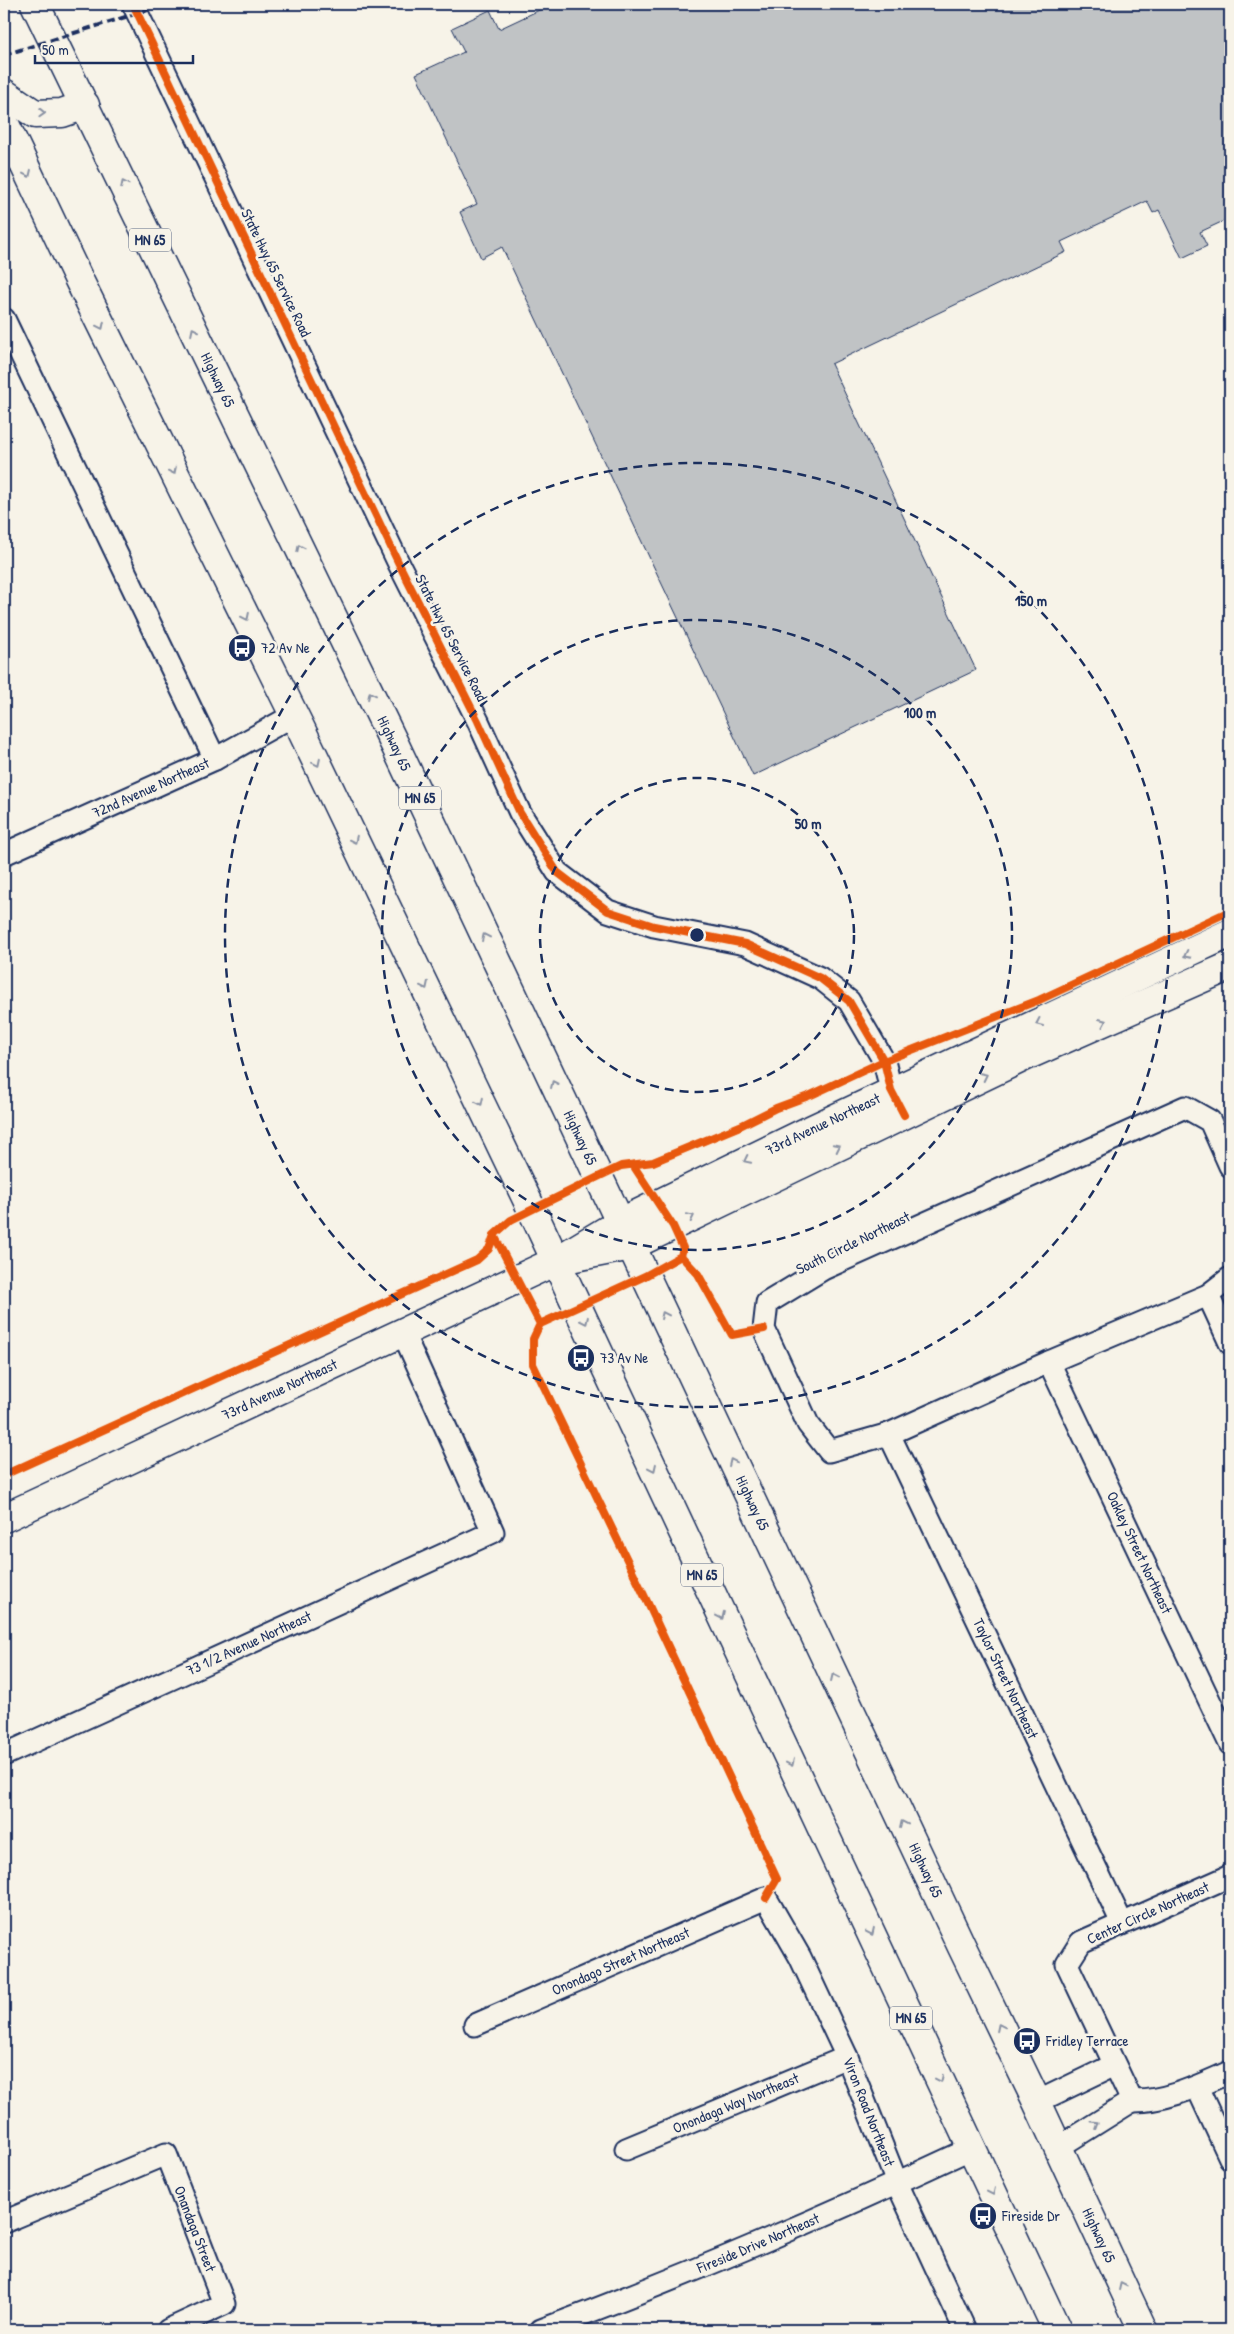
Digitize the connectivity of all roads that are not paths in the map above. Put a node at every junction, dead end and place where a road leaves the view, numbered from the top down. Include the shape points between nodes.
1 (35, 4) edge
2 (132, 4) edge
3 (4, 93) edge
4 (85, 105) junction
5 (5, 128) edge
6 (4, 319) edge
7 (294, 715) junction
8 (215, 759) junction
9 (4, 854) edge
10 (1230, 933) edge
11 (1230, 966) edge
12 (891, 1090) junction
13 (904, 1115) junction
14 (1230, 1166) edge
15 (625, 1234) junction
16 (556, 1261) junction
17 (1230, 1278) edge
18 (1208, 1295) junction
19 (403, 1333) junction
20 (1230, 1343) edge
21 (1049, 1362) junction
22 (889, 1434) junction
23 (4, 1518) edge
24 (1230, 1744) edge
25 (4, 1755) edge
26 (1230, 1876) edge
27 (766, 1898) joint
28 (1122, 1923) junction
29 (475, 2025) dead end
30 (846, 2057) junction
31 (1114, 2065) junction
32 (1230, 2072) edge
33 (1197, 2087) junction
34 (1132, 2101) junction
35 (1037, 2102) junction
36 (972, 2148) junction
37 (1058, 2148) junction
38 (626, 2149) dead end
39 (1230, 2158) edge
40 (897, 2183) junction
41 (4, 2222) edge
42 (168, 2330) edge
43 (541, 2330) edge
44 (965, 2330) edge
45 (1057, 2330) edge
46 (1143, 2330) edge

1 - 4 main road, Highway 65 / MN 65
2 - 12 street, State Hwy 65 Service Road via 520,813 557,872 608,911 654,926 745,944 820,978 849,1001 884,1061
3 -> 4 main road via 35,114 62,113
15 -> 4 main road, Highway 65 / MN 65 via 394,743
5 -> 7 main road, MN 65
6 - 8 street
7 - 8 street, 72nd Avenue Northeast
7 -> 16 main road, MN 65
8 - 9 street, 72nd Avenue Northeast
10 -> 12 main road, 73rd Avenue Northeast
13 -> 11 main road, 73rd Avenue Northeast via 1026,1056
12 - 13 street, State Hwy 65 Service Road
12 -> 15 main road, 73rd Avenue Northeast
15 -> 13 main road, 73rd Avenue Northeast
14 - 22 street, South Circle Northeast via 1210,1121 1185,1107 823,1269 766,1303 764,1329 808,1424 829,1451
15 - 16 main road, 73rd Avenue Northeast
35 -> 15 main road, Highway 65 / MN 65
16 - 19 main road, 73rd Avenue Northeast
16 -> 36 main road, MN 65
17 - 18 street, South Circle Northeast
18 - 20 street
18 - 21 street, South Circle Northeast
19 - 23 main road, 73rd Avenue Northeast
19 - 25 street, 73 1/2 Avenue Northeast via 493,1532
21 - 22 street, South Circle Northeast
21 - 24 street, Oakley Street Northeast
22 - 28 street, Taylor Street Northeast
26 - 28 street, Center Circle Northeast
27 - 29 street, Onondago Street Northeast
27 - 30 street, Viron Road Northeast via 800,1957
28 - 31 street, Center Circle Northeast via 1081,1942 1067,1964
30 - 38 street, Onondaga Way Northeast
30 - 40 street, Viron Road Northeast
31 - 34 street, Center Circle Northeast
31 - 35 street
32 - 33 street
33 - 34 street via 1146,2102
33 - 39 street
37 -> 34 street
35 - 37 main road, Highway 65 / MN 65
36 - 40 street, Fireside Drive Northeast
36 -> 45 main road, MN 65
46 -> 37 main road, Highway 65 / MN 65
40 - 43 street, Fireside Drive Northeast via 683,2276
40 - 44 street, Viron Road Northeast
41 - 42 street, Onandaga Street via 166,2154 224,2304

